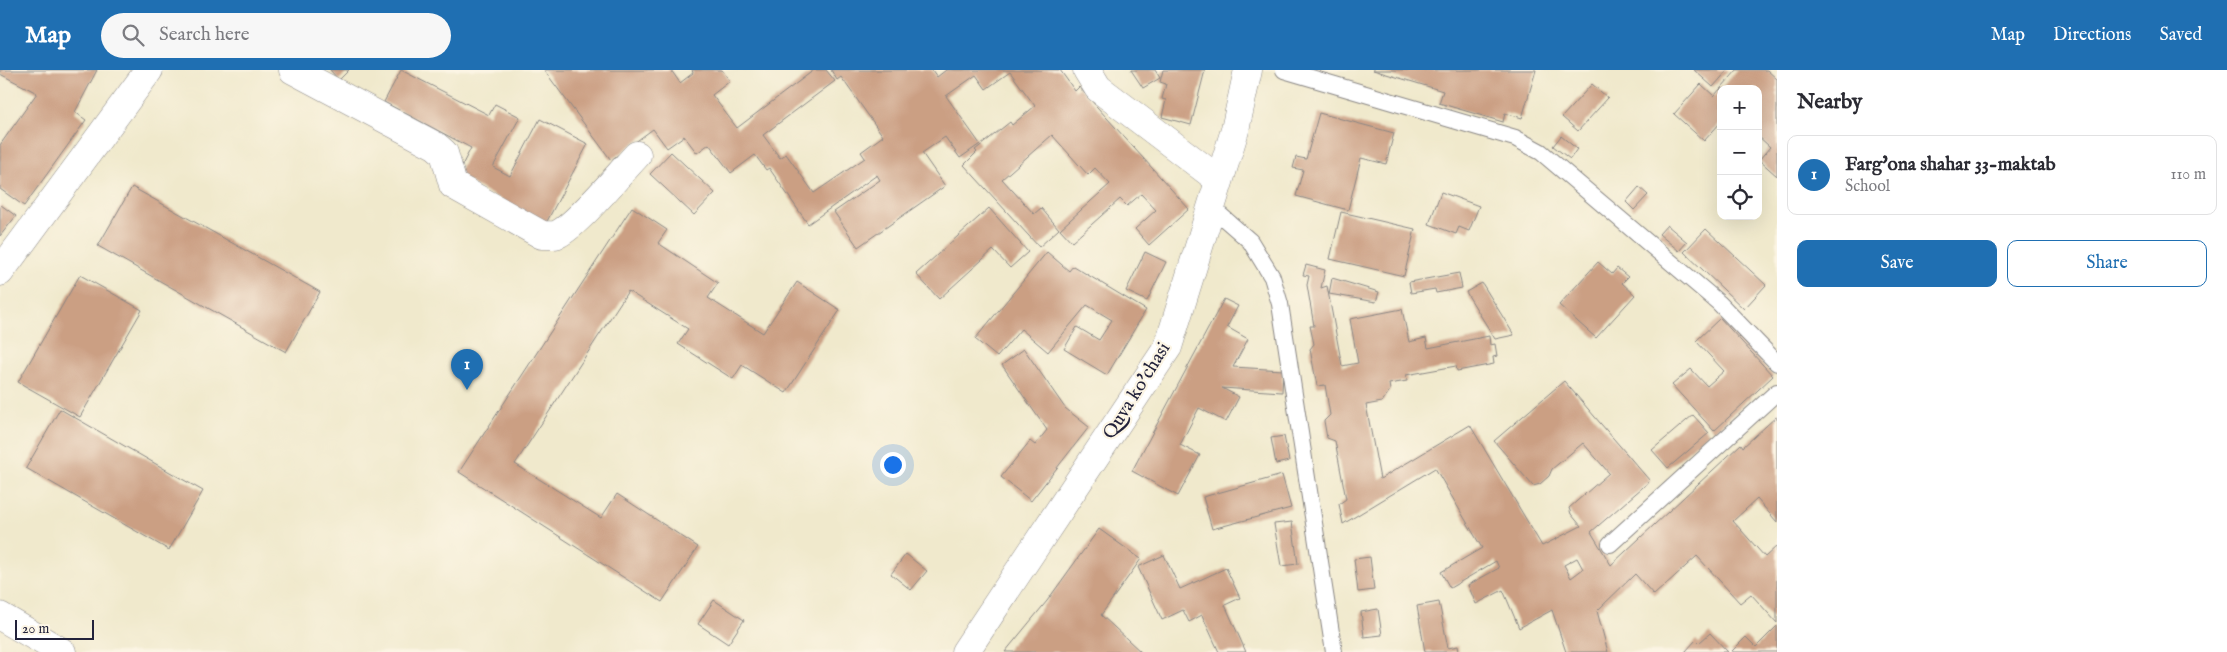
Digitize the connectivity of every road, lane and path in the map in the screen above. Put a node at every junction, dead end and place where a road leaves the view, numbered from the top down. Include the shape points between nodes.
1 (150, 70) edge
2 (293, 70) edge
3 (1087, 70) edge
4 (1248, 70) edge
5 (1284, 70) edge
6 (637, 156) dead end
7 (1219, 180) junction
8 (1211, 207) junction
9 (0, 272) edge
10 (1777, 363) edge
11 (1777, 392) edge
12 (1610, 544) dead end
13 (0, 616) edge
14 (62, 652) edge
15 (965, 652) edge
16 (1334, 652) edge

1 - 9 street
2 - 6 street via 436,146 444,153 453,185 542,235 560,233 576,220
3 - 7 street via 1098,88
4 - 7 street, Quva ko'chasi via 1235,130
5 - 10 lane via 1515,138 1541,152 1718,303
7 - 8 street, Quva ko'chasi
8 - 15 street, Quva ko'chasi via 1168,347
8 - 16 lane via 1250,240 1272,277 1280,304
11 - 12 lane
13 - 14 street

